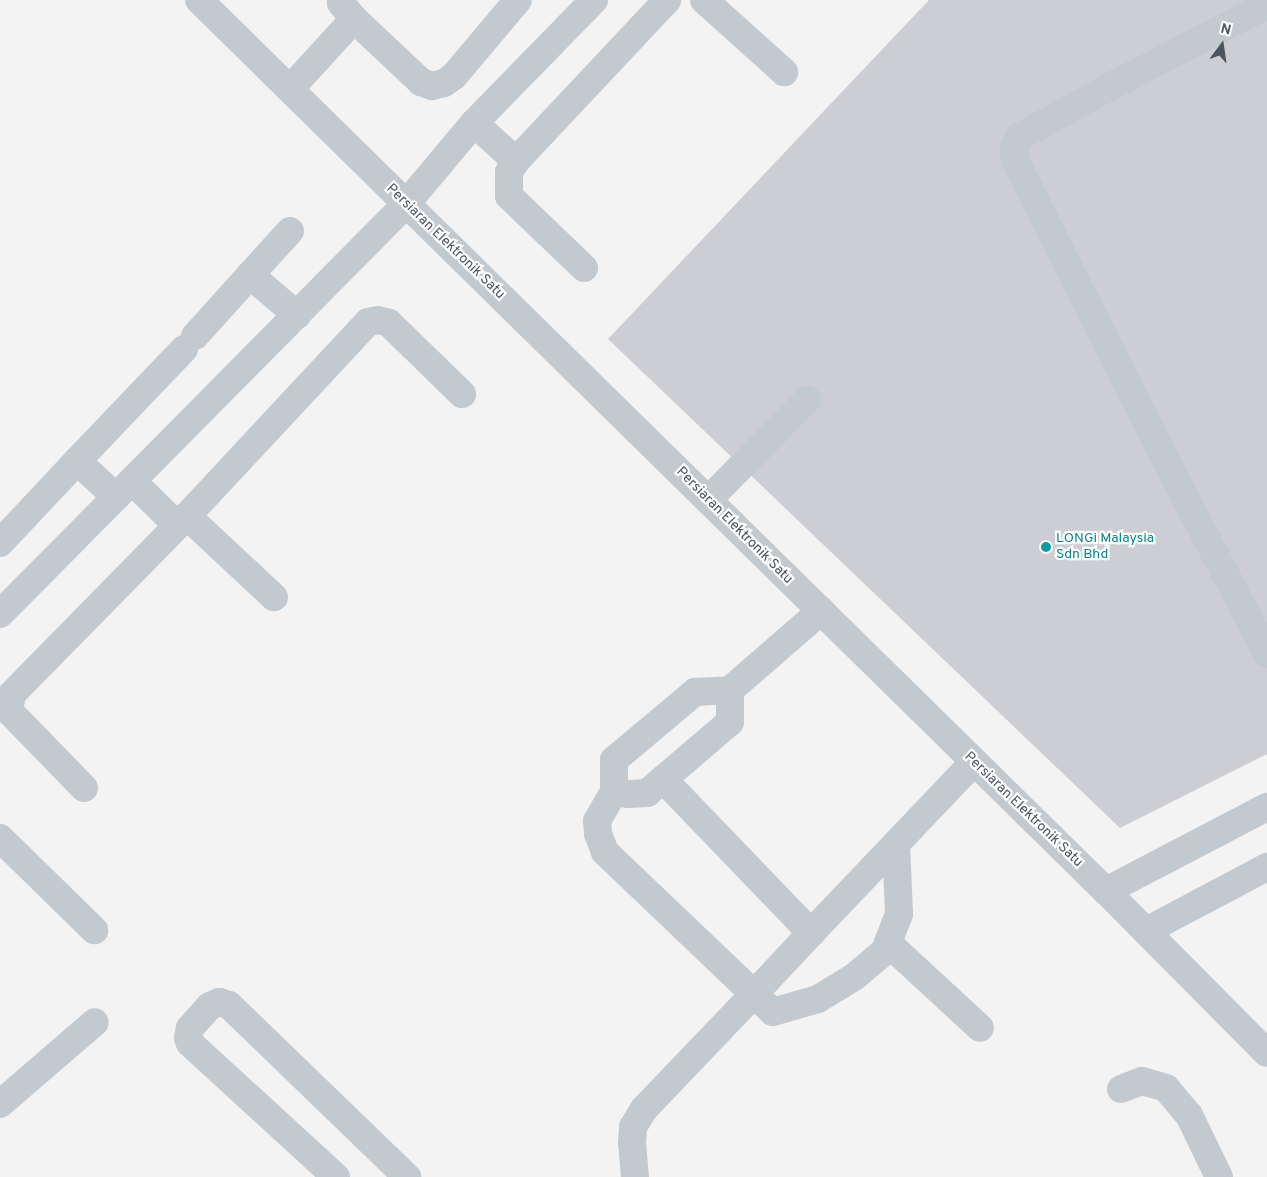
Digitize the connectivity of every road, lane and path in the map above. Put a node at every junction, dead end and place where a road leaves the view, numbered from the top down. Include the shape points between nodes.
1 (199, 0) edge
2 (518, 0) edge
3 (594, 0) edge
4 (667, 0) edge
5 (704, 0) edge
6 (1267, 5) edge
7 (348, 9) edge
8 (784, 72) dead end
9 (290, 89) junction
10 (474, 123) junction
11 (516, 161) junction
12 (406, 204) junction
13 (290, 231) dead end
14 (584, 268) dead end
15 (250, 275) junction
16 (297, 315) junction
17 (462, 394) dead end
18 (808, 400) dead end
19 (77, 461) junction
20 (124, 489) junction
21 (708, 500) junction
22 (182, 520) junction
23 (0, 544) edge
24 (274, 597) dead end
25 (820, 611) junction
26 (0, 614) edge
27 (1267, 654) edge
28 (730, 690) junction
29 (974, 762) junction
30 (655, 786) junction
31 (84, 788) dead end
32 (614, 792) junction
33 (1267, 807) edge
34 (0, 838) edge
35 (896, 844) junction
36 (1267, 867) edge
37 (1106, 891) junction
38 (94, 930) dead end
39 (1146, 931) junction
40 (811, 933) junction
41 (888, 943) junction
42 (754, 994) junction
43 (95, 1022) dead end
44 (980, 1028) dead end
45 (1267, 1053) edge
46 (1121, 1089) dead end
47 (0, 1104) edge
48 (336, 1177) edge
49 (408, 1177) edge
50 (635, 1177) edge
51 (1219, 1177) edge

1 - 9 street, Persiaran Elektronik Satu
2 - 7 street via 454,76 432,86 421,82
3 - 10 street
4 - 11 street
5 - 8 street
6 - 27 street via 1019,137 1014,149 1015,160 1028,187
7 - 9 street
9 - 12 street, Persiaran Elektronik Satu
10 - 11 street
10 - 12 street
11 - 14 street via 509,172 509,196
12 - 16 street
12 - 21 street, Persiaran Elektronik Satu
13 - 15 street
15 - 16 street
15 - 19 street
16 - 20 street
17 - 22 street via 389,323 368,322
18 - 21 street
19 - 20 street
19 - 23 street
20 - 22 street
20 - 26 street
21 - 25 street, Persiaran Elektronik Satu
22 - 24 street
22 - 31 street via 12,694 9,702 9,711
25 - 28 street
25 - 29 street, Persiaran Elektronik Satu
28 - 30 street via 730,722
28 - 32 street via 695,692 614,760
29 - 35 street
29 - 37 street, Persiaran Elektronik Satu
30 - 32 street via 629,794
30 - 40 street
32 - 42 street via 597,821 605,852
33 - 37 street
34 - 38 street
35 - 40 street
35 - 41 street via 899,914
36 - 39 street
37 - 39 street, Persiaran Elektronik Satu
39 - 45 street, Persiaran Elektronik Satu
40 - 42 street
41 - 42 street via 885,951 854,977 818,999 773,1012
41 - 44 street
42 - 50 street via 644,1109 633,1127
43 - 47 street
46 - 51 street via 1142,1081 1166,1088 1189,1115
48 - 49 street via 190,1043 190,1028 210,1006 219,1002 228,1005

